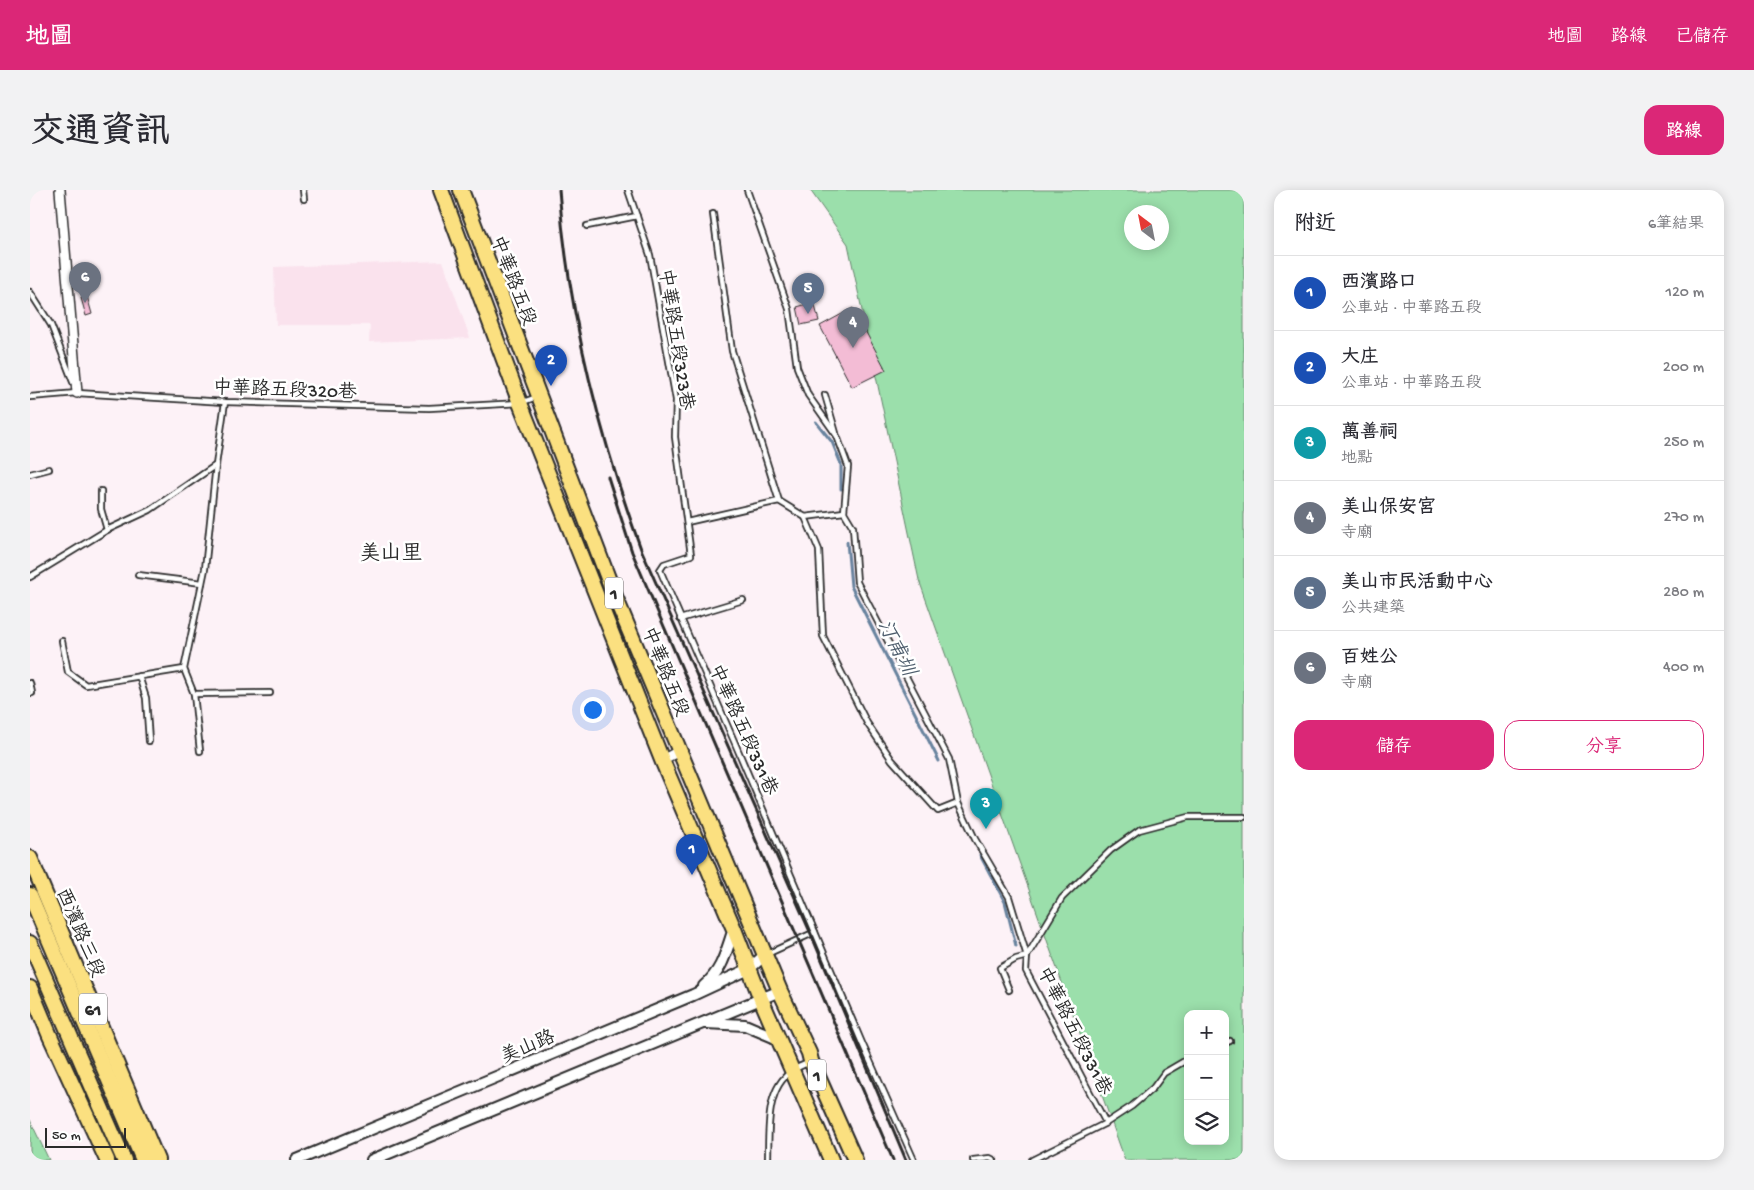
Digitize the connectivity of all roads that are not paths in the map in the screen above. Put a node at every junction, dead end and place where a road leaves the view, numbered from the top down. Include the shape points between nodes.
1 (60, 190) edge
2 (303, 190) edge
3 (441, 190) edge
4 (461, 190) edge
5 (628, 190) edge
6 (747, 190) edge
7 (304, 199) dead end
8 (713, 214) dead end
9 (637, 216) junction
10 (587, 226) dead end
11 (30, 292) edge
12 (77, 393) junction
13 (824, 395) dead end
14 (538, 396) junction
15 (30, 398) edge
16 (226, 402) junction
17 (520, 404) junction
18 (837, 436) junction
19 (216, 465) junction
20 (49, 469) dead end
21 (30, 474) edge
22 (101, 491) dead end
23 (779, 502) junction
24 (844, 512) junction
25 (805, 517) junction
26 (687, 522) junction
27 (107, 530) junction
28 (691, 555) joint
29 (138, 575) dead end
30 (30, 577) edge
31 (202, 583) junction
32 (743, 600) dead end
33 (680, 619) junction
34 (62, 641) dead end
35 (184, 669) junction
36 (139, 676) junction
37 (30, 683) edge
38 (32, 693) dead end
39 (270, 693) dead end
40 (194, 694) junction
41 (150, 741) dead end
42 (200, 751) dead end
43 (679, 751) junction
44 (662, 760) junction
45 (958, 803) junction
46 (1244, 817) edge
47 (30, 858) edge
48 (30, 895) edge
49 (734, 929) junction
50 (815, 932) junction
51 (30, 943) edge
52 (766, 954) junction
53 (1026, 956) junction
54 (749, 970) junction
55 (30, 988) edge
56 (1009, 990) dead end
57 (780, 991) junction
58 (693, 995) junction
59 (761, 999) junction
60 (702, 1023) junction
61 (778, 1040) junction
62 (811, 1061) junction
63 (1184, 1061) edge
64 (792, 1071) junction
65 (1106, 1124) junction
66 (107, 1160) edge
67 (124, 1160) edge
68 (143, 1160) edge
69 (157, 1160) edge
70 (297, 1160) edge
71 (372, 1160) edge
72 (768, 1160) edge
73 (831, 1160) edge
74 (855, 1160) edge
75 (914, 1160) edge
76 (973, 1160) edge
77 (994, 1160) edge
78 (1032, 1160) edge

1 - 12 street
2 - 7 lane
3 - 17 main road, 中華路五段 / 1
4 - 14 main road, 中華路五段 / 1
5 - 9 lane, 中華路五段323巷
6 - 18 lane via 789,310 797,367 808,395
8 - 23 lane via 732,351
9 - 10 lane
9 - 26 lane, 中華路五段323巷 via 650,255 676,400 675,437
11 - 12 lane via 50,324
12 - 15 lane, 中華路五段320巷
12 - 16 lane, 中華路五段320巷
13 - 18 lane
14 - 17 lane, 中華路五段320巷
14 - 43 main road, 中華路五段 / 1
16 - 17 lane, 中華路五段320巷 via 429,408
16 - 19 lane
17 - 44 main road, 中華路五段 / 1
18 - 24 lane via 848,466
19 - 27 lane via 150,510
19 - 31 lane
20 - 21 lane
22 - 27 lane via 101,509
23 - 25 lane
23 - 26 lane
24 - 25 lane
24 - 45 lane via 853,528 857,582 949,760
25 - 45 lane via 819,550 823,636 867,723 892,760 938,811
26 - 28 lane, 中華路五段323巷
27 - 30 lane
28 - 33 lane, 中華路五段331巷 via 664,564 660,570
29 - 31 lane
31 - 35 lane
32 - 33 lane
33 - 50 lane, 中華路五段331巷
34 - 36 lane via 68,672 86,685
35 - 36 lane
35 - 40 lane
36 - 41 lane via 146,698
37 - 38 lane
39 - 40 lane
40 - 42 lane
43 - 44 street
43 - 52 main road, 中華路五段 / 1
44 - 49 main road, 中華路五段 / 1
45 - 53 lane via 1009,897
46 - 53 lane, 中華路五段331巷 via 1188,817 1138,830 1111,850 1062,898
47 - 69 main road, 西濱路三段 / 61
48 - 68 main road, 61
49 - 54 main road, 中華路五段 / 1
49 - 58 street via 722,966 714,978
50 - 52 lane
50 - 75 lane, 中華路五段331巷
51 - 67 main road, 61
52 - 54 street, 美山路
52 - 57 main road, 中華路五段 / 1
53 - 56 lane via 1000,968
53 - 65 lane, 中華路五段331巷 via 1026,970
54 - 58 street, 美山路
54 - 59 main road, 中華路五段 / 1
55 - 66 main road
57 - 59 street
57 - 62 main road, 中華路五段 / 1
58 - 70 street, 美山路
59 - 60 street
59 - 61 main road, 中華路五段 / 1
60 - 61 street via 745,1025
60 - 71 street
61 - 64 main road, 中華路五段 / 1
62 - 64 lane
62 - 74 main road, 中華路五段 / 1
63 - 65 lane, 中華路五段331巷 via 1164,1073 1153,1088
64 - 72 lane via 777,1086 771,1112
64 - 73 main road, 中華路五段 / 1
65 - 78 lane, 中華路五段331巷
76 - 77 lane

